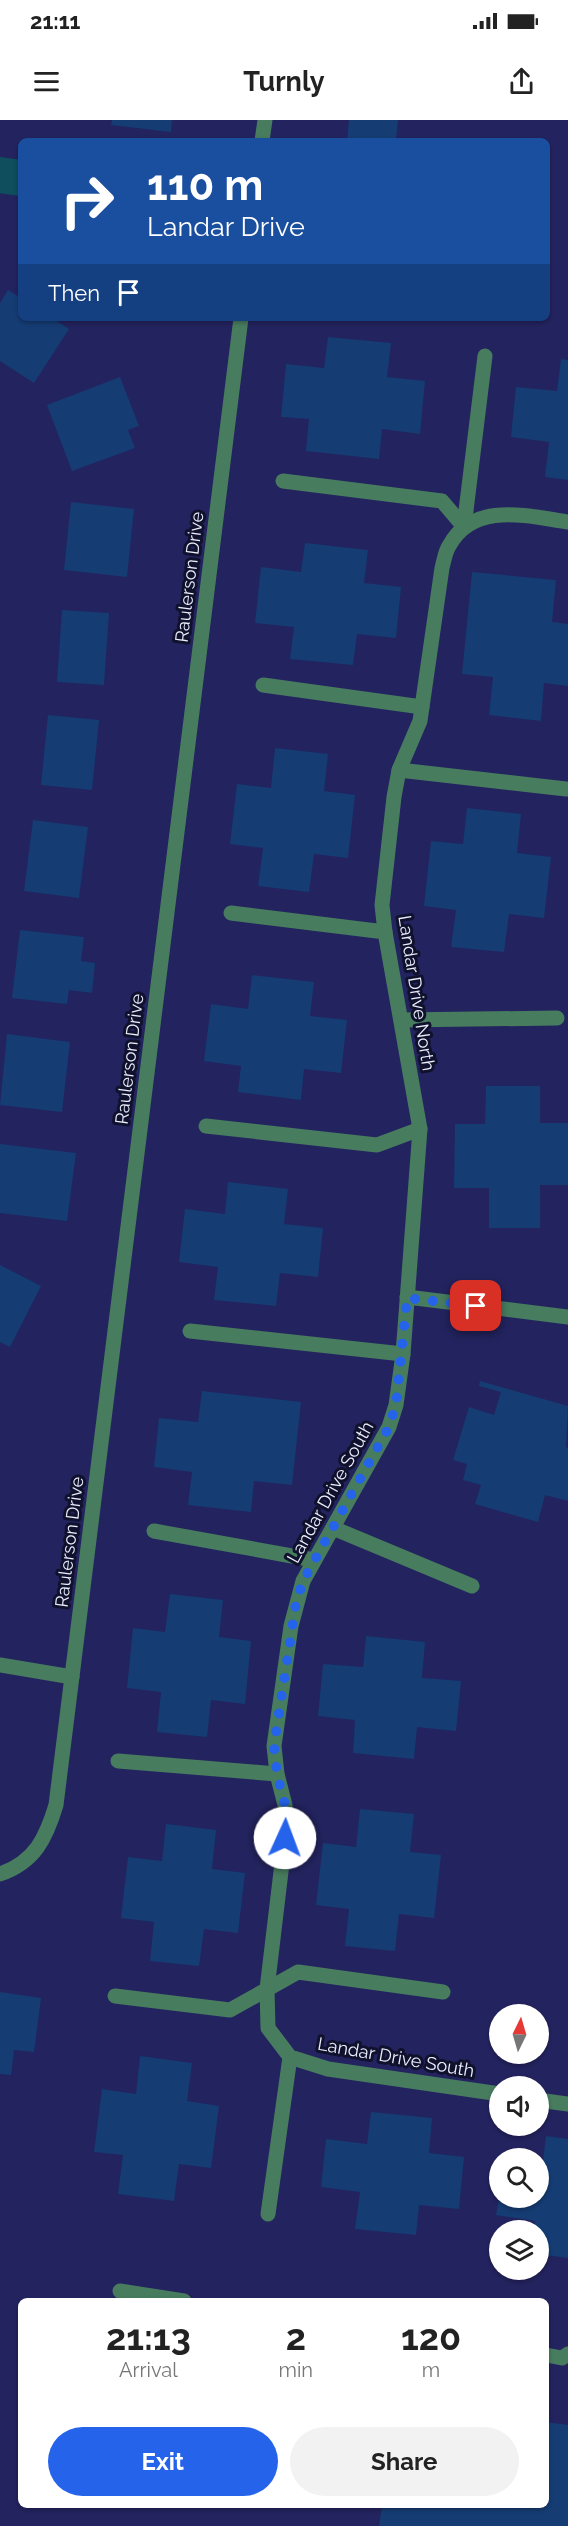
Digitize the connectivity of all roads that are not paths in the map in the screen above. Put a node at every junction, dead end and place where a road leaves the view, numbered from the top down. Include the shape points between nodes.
1 (265, 120) edge
2 (262, 138) edge
3 (241, 321) edge
4 (485, 356) dead end
5 (283, 481) dead end
6 (568, 522) edge
7 (464, 527) junction
8 (263, 685) dead end
9 (422, 707) junction
10 (399, 770) junction
11 (566, 789) dead end
12 (231, 913) dead end
13 (385, 932) junction
14 (557, 1018) dead end
15 (400, 1020) junction
16 (206, 1126) dead end
17 (420, 1129) junction
18 (407, 1298) junction
19 (568, 1317) edge
20 (190, 1331) dead end
21 (403, 1354) junction
22 (333, 1528) junction
23 (154, 1531) dead end
24 (314, 1560) junction
25 (472, 1586) dead end
26 (0, 1665) edge
27 (72, 1677) junction
28 (118, 1761) dead end
29 (277, 1774) junction
30 (0, 1874) edge
31 (267, 1989) junction
32 (443, 1992) dead end
33 (115, 1996) dead end
34 (290, 2056) junction
35 (489, 2092) edge
36 (549, 2101) edge
37 (568, 2104) edge
38 (268, 2214) dead end
39 (120, 2291) dead end
40 (165, 2298) edge
41 (568, 2354) edge
42 (549, 2356) edge

1 - 2 street
3 - 27 street, Raulerson Drive
4 - 7 street
5 - 7 street via 442,501
6 - 7 street via 510,514 486,515
7 - 9 street, Landar Drive North via 449,546 442,568
8 - 9 street
9 - 10 street, Landar Drive North
10 - 11 street
10 - 13 street, Landar Drive North via 382,905
12 - 13 street
13 - 15 street, Landar Drive North
14 - 15 street
15 - 17 street, Landar Drive North
16 - 17 street via 378,1145
17 - 18 street, Landar Drive North
18 - 19 street
18 - 21 street, Landar Drive South
20 - 21 street
21 - 22 street, Landar Drive South via 389,1427
22 - 24 street, Landar Drive South
22 - 25 street
23 - 24 street
24 - 29 street, Landar Drive South via 303,1581 291,1626 274,1746
26 - 27 street
27 - 30 street, Raulerson Drive via 56,1805 46,1835 31,1856
28 - 29 street
29 - 31 street, Landar Drive South via 285,1805 285,1838
31 - 32 street via 298,1972
31 - 33 street via 230,2010
31 - 34 street, Landar Drive South via 268,2028
34 - 35 street, Landar Drive South via 328,2069
34 - 38 street
36 - 37 street
39 - 40 street
41 - 42 street via 562,2358

